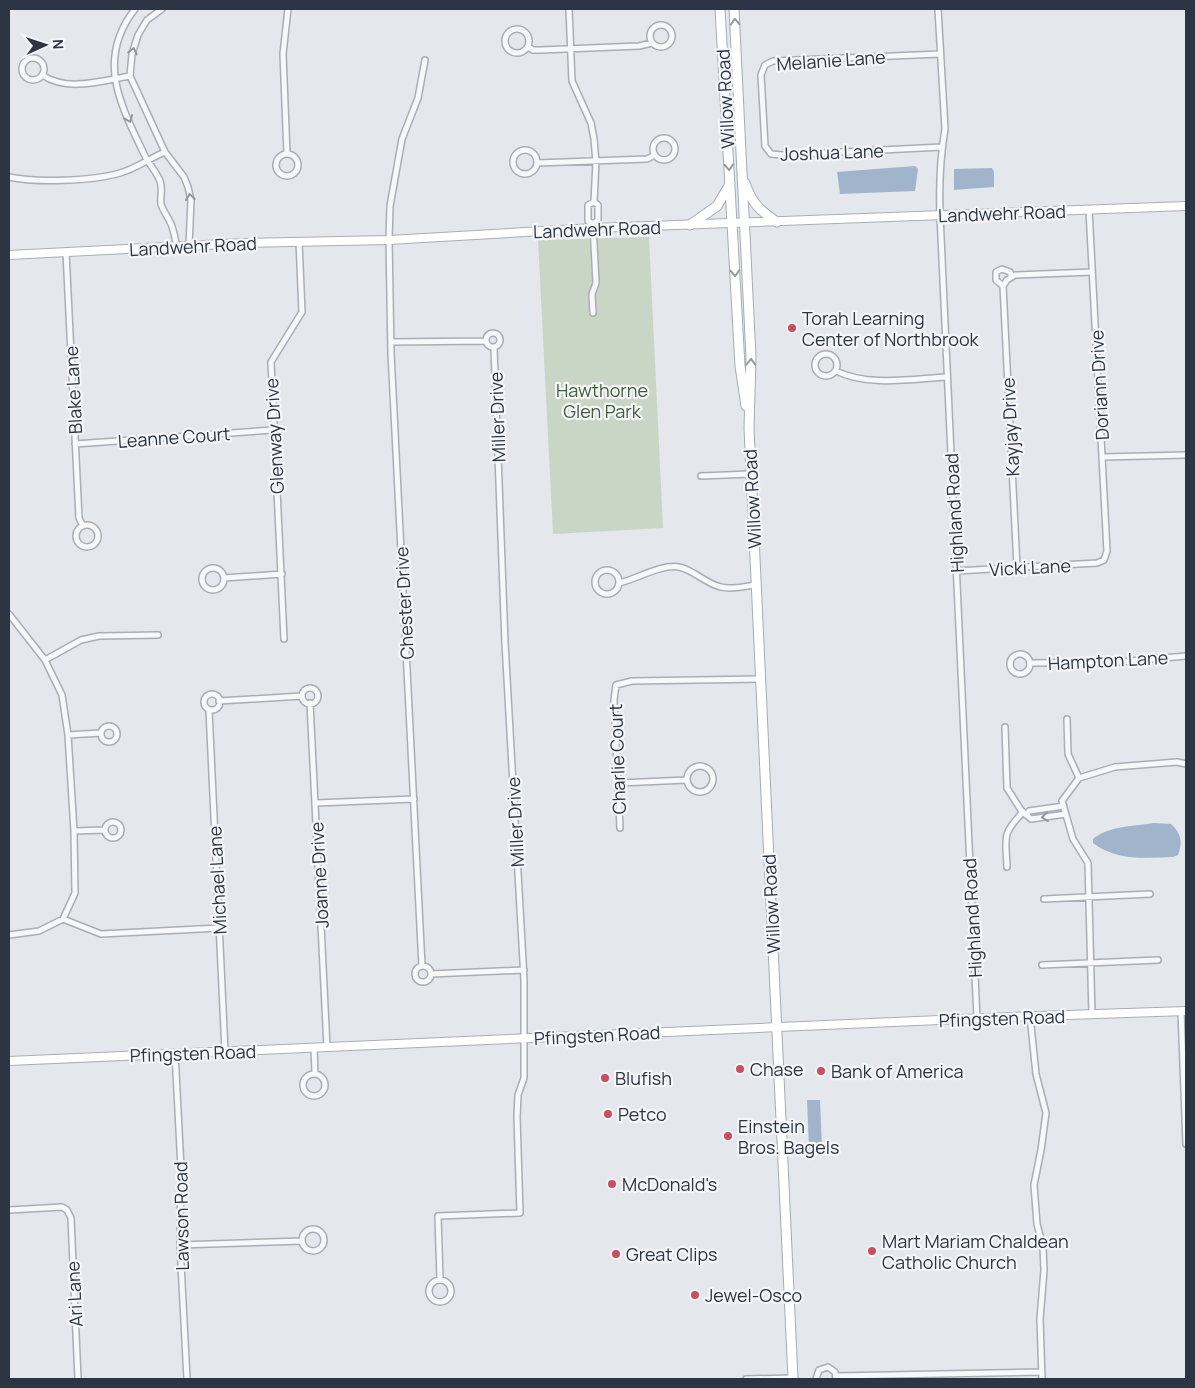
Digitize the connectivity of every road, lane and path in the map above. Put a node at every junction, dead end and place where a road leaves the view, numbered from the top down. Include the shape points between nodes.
1 (135, 9) edge
2 (162, 9) edge
3 (288, 9) edge
4 (569, 9) edge
5 (720, 9) edge
6 (734, 9) edge
7 (938, 9) edge
8 (652, 43) junction
9 (528, 47) junction
10 (571, 49) junction
11 (940, 54) junction
12 (426, 60) dead end
13 (42, 75) junction
14 (130, 76) junction
15 (114, 79) junction
16 (762, 108) joint
17 (942, 147) junction
18 (165, 152) junction
19 (287, 154) junction
20 (656, 155) junction
21 (148, 160) junction
22 (596, 162) junction
23 (537, 163) junction
24 (742, 176) junction
25 (9, 177) edge
26 (730, 184) junction
27 (594, 202) junction
28 (1186, 206) edge
29 (1089, 210) junction
30 (940, 215) junction
31 (777, 222) junction
32 (732, 224) junction
33 (744, 224) junction
34 (593, 226) junction
35 (690, 226) junction
36 (389, 240) junction
37 (298, 241) junction
38 (189, 246) junction
39 (177, 247) junction
40 (66, 252) junction
41 (9, 255) edge
42 (1092, 272) junction
43 (1012, 277) junction
44 (1003, 286) junction
45 (593, 313) dead end
46 (486, 340) junction
47 (391, 342) junction
48 (494, 348) junction
49 (836, 371) junction
50 (947, 377) junction
51 (749, 428) junction
52 (273, 430) junction
53 (75, 444) junction
54 (1186, 455) edge
55 (1103, 457) junction
56 (751, 474) junction
57 (701, 476) dead end
58 (83, 526) junction
59 (1104, 560) joint
60 (1017, 568) junction
61 (956, 571) junction
62 (282, 574) junction
63 (224, 578) junction
64 (619, 583) junction
65 (756, 584) junction
66 (9, 614) edge
67 (158, 635) dead end
68 (284, 639) dead end
69 (1186, 656) edge
70 (45, 660) junction
71 (1030, 663) junction
72 (761, 679) junction
73 (302, 696) junction
74 (219, 700) junction
75 (310, 703) junction
76 (209, 710) junction
77 (1067, 719) dead end
78 (1005, 727) dead end
79 (101, 733) dead end
80 (68, 735) junction
81 (1186, 764) edge
82 (1079, 778) junction
83 (687, 780) junction
84 (619, 783) junction
85 (414, 799) junction
86 (316, 803) junction
87 (1064, 806) junction
88 (1024, 813) junction
89 (1066, 814) junction
90 (620, 828) dead end
91 (105, 830) dead end
92 (74, 831) junction
93 (1007, 867) dead end
94 (1150, 894) dead end
95 (1089, 897) junction
96 (1044, 899) dead end
97 (63, 919) junction
98 (219, 928) junction
99 (9, 935) edge
100 (1158, 960) dead end
101 (1090, 963) junction
102 (1042, 965) dead end
103 (422, 966) junction
104 (524, 970) junction
105 (431, 974) junction
106 (1184, 1011) edge
107 (1092, 1014) junction
108 (1030, 1016) junction
109 (977, 1018) junction
110 (778, 1027) junction
111 (525, 1038) junction
112 (314, 1047) junction
113 (327, 1047) junction
114 (226, 1051) junction
115 (175, 1053) junction
116 (9, 1061) edge
117 (314, 1074) junction
118 (1186, 1144) edge
119 (9, 1210) edge
120 (302, 1241) junction
121 (180, 1245) junction
122 (440, 1279) junction
123 (1041, 1372) junction
124 (836, 1377) edge
125 (793, 1378) edge
126 (78, 1379) edge
127 (187, 1379) edge
128 (746, 1379) edge
129 (816, 1379) edge
130 (1042, 1379) edge

1 - 15 street via 116,41
14 -> 2 street via 138,35 147,20
3 - 19 street via 283,54
4 - 10 street
5 -> 26 main road, Willow Road
24 -> 6 main road, Willow Road
7 - 11 street, Highland Road
8 - 8 street via 657,47 666,46 671,39 670,30 663,26 655,27 650,33
8 - 10 street
9 - 9 street via 528,35 521,30 513,29 507,34 506,46 511,52 519,54
9 - 10 street via 533,50
10 - 22 street via 572,81 591,123
11 - 16 street, Melanie Lane via 773,61 765,66 761,75
11 - 17 street, Highland Road via 945,129
12 - 36 street, Chester Drive via 418,98 402,140 390,206
13 - 13 street via 44,67 39,60 31,58 24,63 23,71 28,78
13 - 15 street via 65,84
14 - 15 street
14 - 18 street
15 -> 21 street
16 - 17 street, Joshua Lane via 765,146 771,154
17 - 30 street, Highland Road
18 - 21 street
38 -> 18 street via 191,200 188,186
19 - 19 street via 280,157 276,166 279,173 287,176 293,175 298,167 295,158
20 - 20 street via 665,159 671,157 675,151 672,141 657,140 654,146
20 - 22 street via 647,159
21 - 25 street via 121,173 96,178 21,180
21 - 39 street via 160,181 161,202 171,222
22 - 23 street
22 - 27 street
23 - 23 street via 534,154 527,150 519,151 512,161 517,172 524,175 532,172
24 - 31 main road via 751,200
24 - 33 main road, Willow Road
26 - 32 main road, Willow Road
26 - 35 main road via 717,206
27 - 34 street via 598,205 598,220
27 - 34 street via 588,206 588,221
28 - 29 main road, Landwehr Road
29 - 30 main road, Landwehr Road
29 - 42 street, Doriann Drive
30 - 31 main road, Landwehr Road
30 - 50 street, Highland Road
31 - 33 main road, Landwehr Road
32 - 33 main road, Landwehr Road
32 - 35 main road, Landwehr Road
32 -> 51 main road, Willow Road via 740,366
51 -> 33 main road, Willow Road via 751,357
34 - 35 main road, Landwehr Road
34 - 36 main road, Landwehr Road
34 - 45 street via 596,283 592,294
36 - 37 main road, Landwehr Road
36 - 47 street, Chester Drive
37 - 38 main road, Landwehr Road
37 - 52 street, Glenway Drive via 302,312 271,362
38 - 39 main road, Landwehr Road
39 - 40 main road, Landwehr Road
40 - 41 main road, Landwehr Road
40 - 53 street, Blake Lane
42 - 43 street, Kayjay Drive
42 - 55 street, Doriann Drive
43 - 44 street
43 - 44 street, Kayjay Drive via 1006,270 996,272 996,280
44 - 60 street, Kayjay Drive
46 - 47 street
46 - 48 street
46 - 48 street via 491,333 498,334 501,341
47 - 85 street, Chester Drive
48 - 104 street, Miller Drive via 505,643
49 - 49 street via 837,361 831,354 821,355 816,360 819,373 826,376
49 - 50 street via 874,380
50 - 61 street, Highland Road
51 - 56 main road, Willow Road
52 - 53 street, Leanne Court
52 - 62 street, Glenway Drive
53 - 58 street, Blake Lane via 79,518
54 - 55 street
55 - 59 street, Doriann Drive via 1107,551
56 - 57 street
56 - 65 main road, Willow Road
58 - 58 street via 90,526 98,532 98,539 93,545 83,546 78,541 77,534
59 - 60 street, Vicki Lane via 1097,564
60 - 61 street, Vicki Lane
61 - 109 street, Highland Road
62 - 63 street
62 - 68 street, Glenway Drive
63 - 63 street via 220,588 213,590 206,587 203,580 204,574 212,568 219,570
64 - 64 street via 616,590 606,594 596,588 595,580 598,573 606,569 614,572
64 - 65 street via 668,567 679,567 720,587
65 - 72 main road, Willow Road
66 - 70 street
67 - 70 street via 99,636 81,640
69 - 71 street, Hampton Lane via 1120,662
70 - 80 street via 62,695
71 - 71 street, Hampton Lane via 1026,656 1018,654 1011,659 1012,672 1022,675 1029,671
72 - 84 street, Charlie Court via 632,681 616,685
72 - 110 main road, Willow Road
73 - 74 street
73 - 75 street
73 - 75 street via 308,688 315,690 317,697
74 - 76 street via 217,708
74 - 76 street via 215,695 207,696 204,702
75 - 86 street, Joanne Drive
76 - 98 street, Michael Lane
77 - 82 street via 1068,754
78 - 88 street via 1007,788
79 - 80 street
80 - 92 street
81 - 82 street via 1115,767
82 - 87 street via 1062,801
83 - 83 street via 690,788 702,792 709,788 712,777 704,767 696,767 689,772
83 - 84 street
84 - 90 street, Charlie Court
85 - 86 street
85 - 103 street, Chester Drive
86 - 113 street, Joanne Drive
87 - 88 street
87 - 89 street
89 -> 88 street via 1031,818
88 - 93 street via 1005,833
89 - 95 street via 1073,838 1088,863
91 - 92 street
92 - 97 street via 75,893
94 - 95 street
95 - 96 street
95 - 101 street
97 - 98 street via 101,934
97 - 99 street via 39,931
98 - 114 street, Michael Lane
100 - 101 street
101 - 102 street
101 - 107 street
103 - 105 street
103 - 105 street via 416,970 417,979 426,981
104 - 105 street
104 - 111 street, Miller Drive
106 - 107 main road, Pfingsten Road
106 - 118 street
107 - 108 main road, Pfingsten Road
108 - 109 main road, Pfingsten Road
108 - 123 street via 1036,1074 1046,1113 1034,1185 1044,1270 1040,1318
109 - 110 main road, Pfingsten Road
110 - 111 main road, Pfingsten Road
110 - 125 main road, Willow Road
111 - 113 main road, Pfingsten Road
111 - 122 street, Miller Drive via 524,1078 518,1095 517,1117 520,1213 438,1216
112 - 113 main road, Pfingsten Road
112 - 114 main road, Pfingsten Road
112 - 117 street
114 - 115 main road, Pfingsten Road
115 - 116 main road, Pfingsten Road
115 - 121 street, Lawson Road via 181,1168
117 - 117 street via 305,1078 302,1084 304,1091 313,1097 323,1093 325,1086 321,1076
119 - 126 street, Ari Lane via 62,1207 68,1210 71,1218
120 - 120 street via 305,1248 314,1251 323,1245 324,1238 320,1232 310,1229
120 - 121 street
121 - 127 street, Lawson Road
122 - 122 street via 433,1282 429,1292 434,1301 441,1302 452,1292 447,1282
123 - 124 street
123 - 130 street
124 - 129 street via 833,1370 824,1367
125 - 128 street

